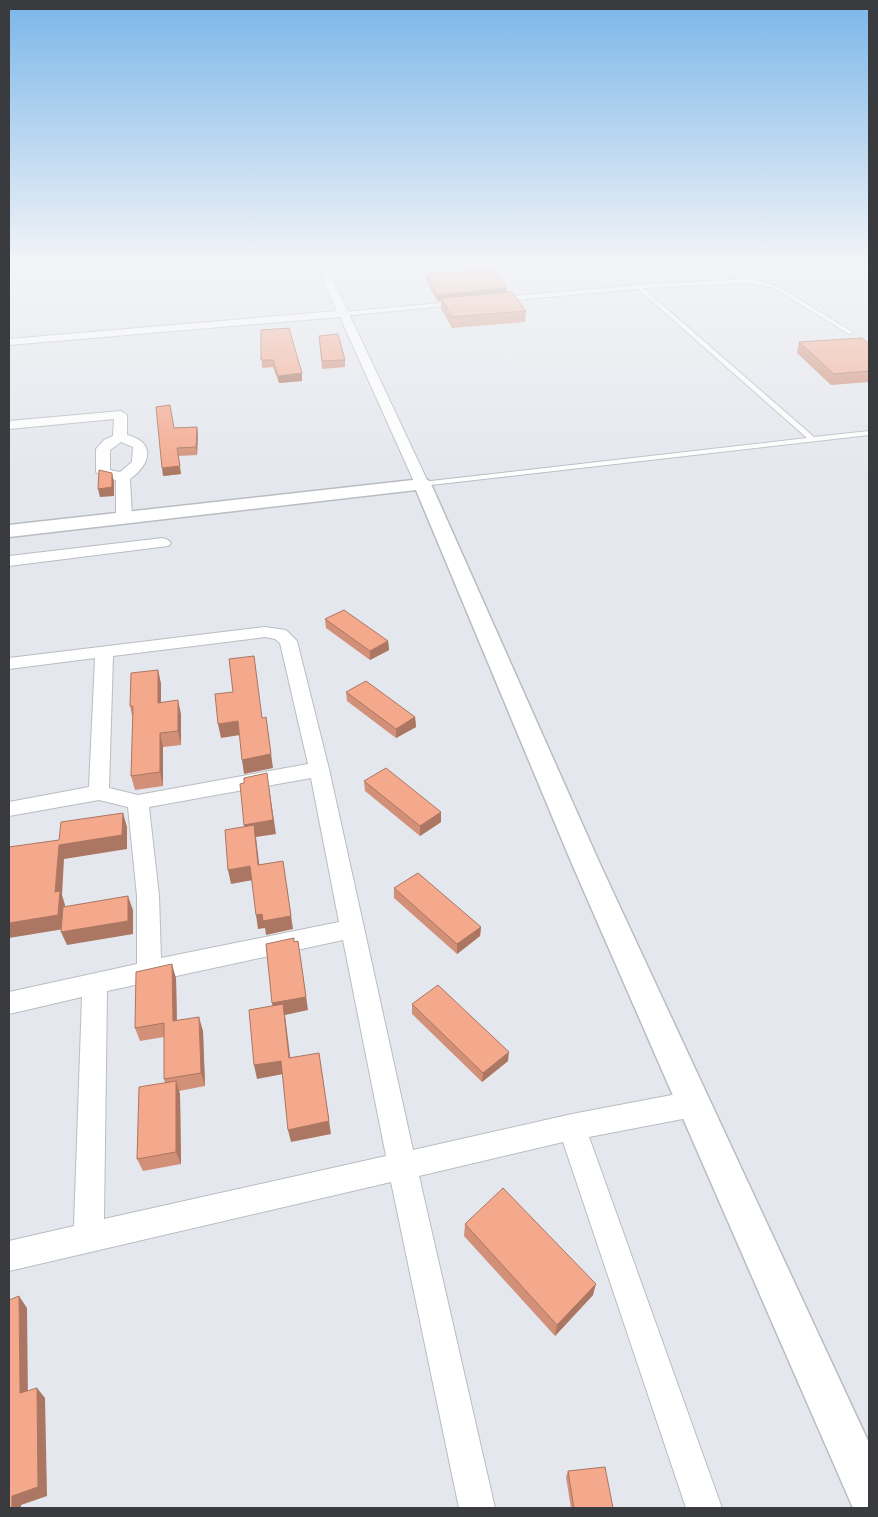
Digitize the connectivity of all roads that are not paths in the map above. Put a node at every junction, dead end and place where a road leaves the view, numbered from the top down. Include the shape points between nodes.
1 (83, 336) edge
2 (352, 336) edge
3 (695, 336) edge
4 (9, 342) edge
5 (9, 425) edge
6 (869, 433) edge
7 (120, 438) junction
8 (812, 439) junction
9 (123, 477) junction
10 (422, 484) junction
11 (124, 518) junction
12 (9, 531) edge
13 (163, 543) dead end
14 (9, 561) edge
15 (104, 650) junction
16 (9, 663) edge
17 (319, 769) junction
18 (99, 793) junction
19 (138, 802) junction
20 (9, 809) edge
21 (352, 928) junction
22 (149, 971) junction
23 (96, 984) junction
24 (9, 1004) edge
25 (693, 1104) junction
26 (572, 1127) junction
27 (402, 1165) junction
28 (89, 1237) junction
29 (9, 1256) edge
30 (868, 1485) edge
31 (477, 1508) edge
32 (704, 1508) edge

1 - 4 street
2 - 10 street
3 - 8 lane
5 - 7 street via 121,415
6 - 8 lane
7 - 9 street via 140,446 141,457 138,467
7 - 9 street via 103,448 103,472
8 - 10 lane
9 - 11 street
10 - 11 street
10 - 25 street via 475,612
11 - 12 street
13 - 14 street
15 - 16 street
15 - 17 street via 252,633 280,634 288,641
15 - 18 street
17 - 19 street
17 - 21 street
18 - 19 street
18 - 20 street
19 - 22 street via 148,896
21 - 22 street
21 - 27 street
22 - 23 street
23 - 24 street
23 - 28 street
25 - 26 street
25 - 30 street
26 - 27 street
26 - 32 street
27 - 28 street
27 - 31 street
28 - 29 street

